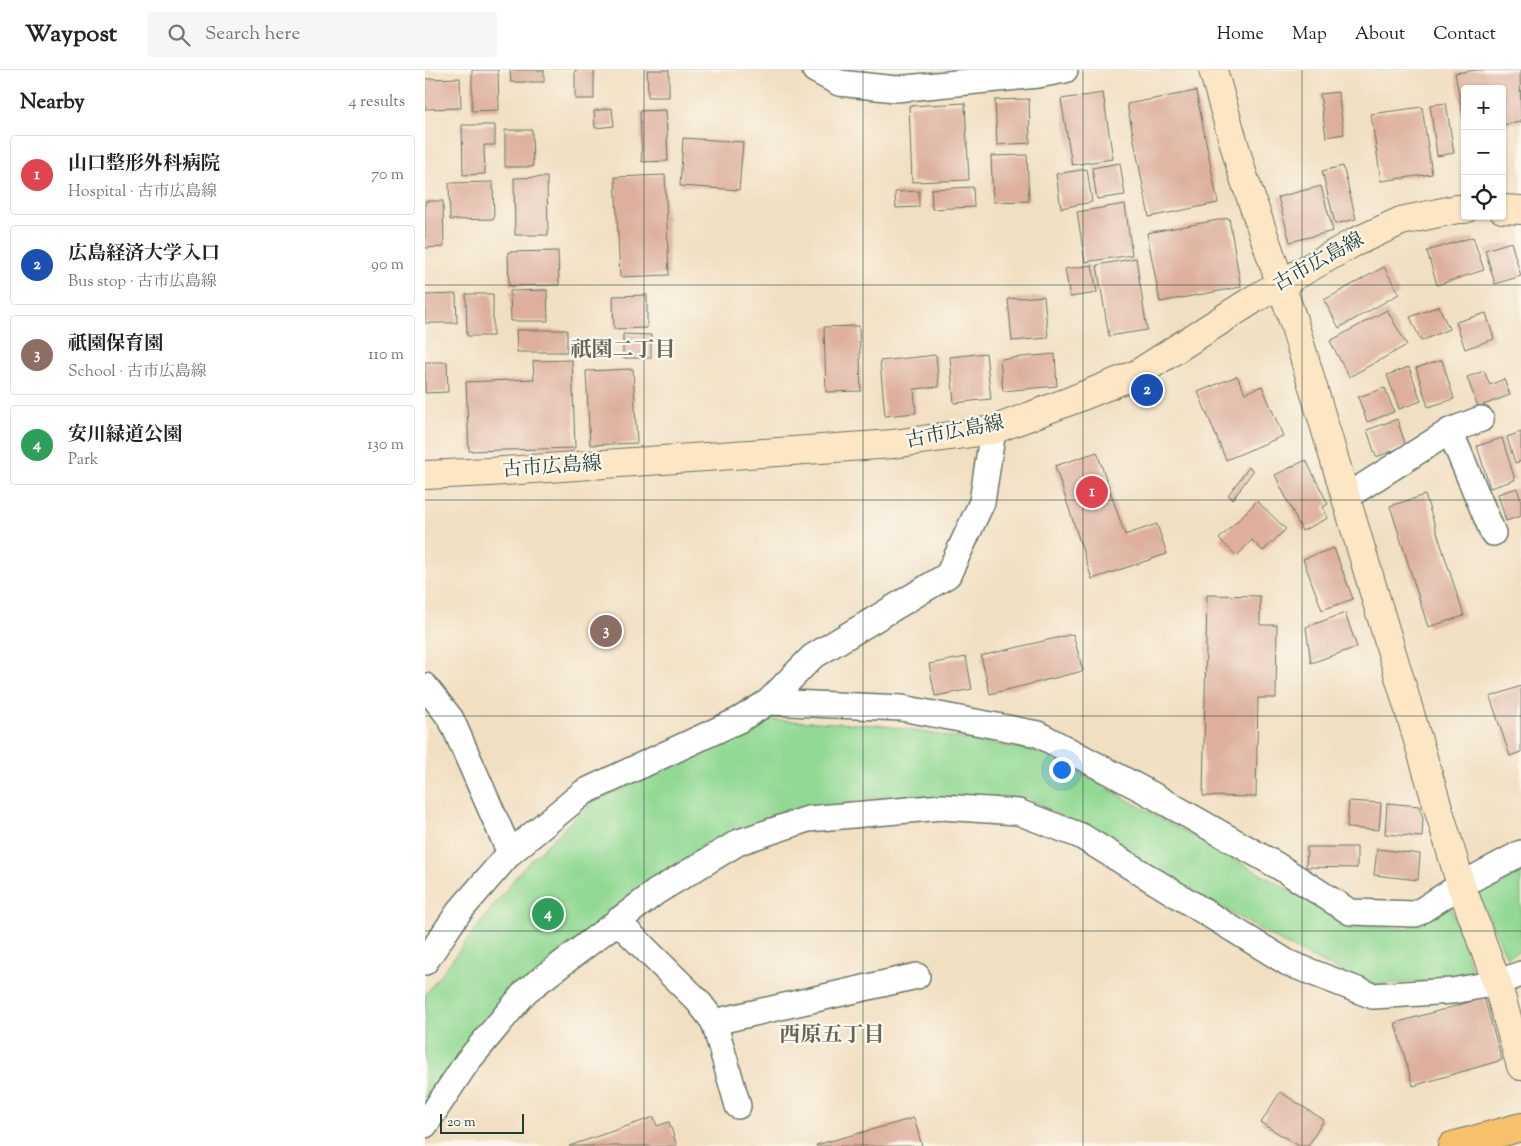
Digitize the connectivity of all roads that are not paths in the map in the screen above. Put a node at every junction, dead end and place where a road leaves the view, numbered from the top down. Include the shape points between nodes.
1 (815, 70) edge
2 (1065, 70) edge
3 (1213, 70) edge
4 (1461, 209) edge
5 (1506, 210) edge
6 (1521, 210) edge
7 (1281, 284) junction
8 (1481, 419) dead end
9 (993, 430) junction
10 (1450, 431) junction
11 (425, 475) edge
12 (1345, 494) junction
13 (1493, 533) dead end
14 (425, 686) edge
15 (768, 702) junction
16 (511, 853) junction
17 (1521, 853) edge
18 (1461, 885) junction
19 (617, 921) junction
20 (425, 962) edge
21 (917, 976) dead end
22 (1509, 979) edge
23 (714, 1022) junction
24 (1521, 1066) edge
25 (738, 1106) dead end
26 (425, 1125) edge
27 (1521, 1127) edge
28 (1453, 1146) edge

1 - 2 street via 839,83 896,89
3 - 7 main road via 1242,172
4 - 7 main road, 古市広島線 via 1401,221 1353,243
5 - 6 main road
7 - 9 main road, 古市広島線 via 1137,374
7 - 12 main road
8 - 10 street
9 - 11 main road, 古市広島線 via 893,444
9 - 15 street via 981,502 948,575 812,657
10 - 12 street via 1357,490
10 - 13 street
12 - 18 main road
14 - 16 street via 451,719
15 - 16 street via 739,720 585,792
15 - 18 street via 902,708 1038,734 1269,861 1350,912 1416,914
16 - 20 street via 458,913
17 - 18 street
18 - 22 main road
19 - 22 street via 656,892 739,842 808,819 942,807 1018,812 1081,836 1288,963 1373,996 1452,991
19 - 23 street via 698,1001
19 - 26 street via 526,991 467,1062
21 - 23 street
22 - 24 main road
23 - 25 street
27 - 28 highway

